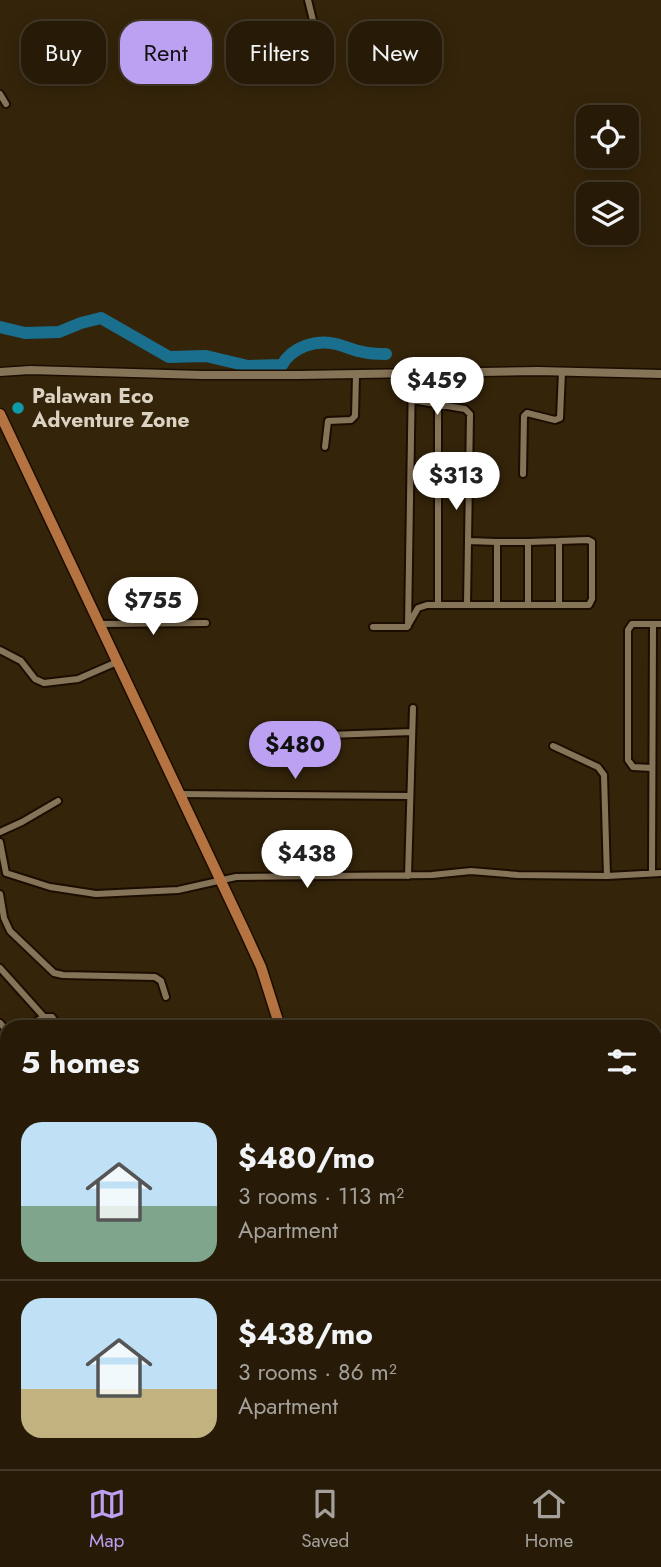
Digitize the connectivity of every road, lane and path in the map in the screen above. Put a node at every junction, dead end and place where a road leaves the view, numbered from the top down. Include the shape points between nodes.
1 (308, 0) edge
2 (313, 21) edge
3 (0, 94) edge
4 (6, 104) dead end
5 (562, 371) junction
6 (0, 372) edge
7 (356, 374) junction
8 (412, 374) junction
9 (661, 374) edge
10 (412, 400) junction
11 (438, 403) junction
12 (0, 414) edge
13 (325, 447) dead end
14 (523, 474) dead end
15 (469, 541) junction
16 (559, 541) junction
17 (497, 542) junction
18 (528, 542) junction
19 (438, 605) junction
20 (467, 605) junction
21 (528, 605) junction
22 (559, 605) junction
23 (498, 606) junction
24 (206, 623) dead end
25 (100, 624) junction
26 (657, 624) edge
27 (408, 626) junction
28 (373, 627) dead end
29 (0, 650) edge
30 (117, 662) junction
31 (413, 708) dead end
32 (412, 732) junction
33 (329, 734) dead end
34 (553, 746) dead end
35 (651, 768) junction
36 (179, 794) junction
37 (410, 796) junction
38 (58, 801) dead end
39 (0, 832) edge
40 (0, 842) edge
41 (3, 873) edge
42 (653, 873) junction
43 (661, 873) edge
44 (408, 876) junction
45 (607, 876) junction
46 (220, 879) junction
47 (0, 894) edge
48 (0, 968) edge
49 (166, 997) dead end
50 (44, 1017) junction
51 (39, 1020) edge
52 (54, 1020) edge
53 (277, 1020) edge

1 - 2 street
3 - 4 street
5 - 8 street
5 - 9 street
5 - 14 street via 560,418 524,416
6 - 7 street
7 - 8 street
7 - 13 street via 355,418 328,421
8 - 10 street
10 - 11 street
10 - 27 street
11 - 15 street via 470,414
11 - 19 street
12 - 25 main road
15 - 17 street
15 - 20 street
16 - 18 street
16 - 22 street
16 - 22 street via 590,541 592,545 592,602 587,606
17 - 18 street
17 - 23 street
18 - 21 street
19 - 20 street
19 - 27 street via 418,608
20 - 23 street
21 - 22 street
21 - 23 street
24 - 25 street
25 - 30 main road
26 - 35 street
26 - 35 street via 632,624 628,630 628,760 633,767
27 - 28 street
29 - 30 street via 21,661 44,683 69,681
30 - 36 main road
31 - 32 street
32 - 33 street
32 - 37 street
34 - 45 street via 598,767 604,775
35 - 42 street
36 - 37 street
36 - 46 main road
37 - 44 street
38 - 39 street
40 - 41 street
41 - 46 street via 96,894 178,890
42 - 43 street
42 - 45 street
44 - 45 street via 471,871
44 - 46 street
46 - 53 main road via 261,967
47 - 49 street via 10,931 54,973 155,978 161,981
48 - 50 street
50 - 51 street
50 - 52 street

